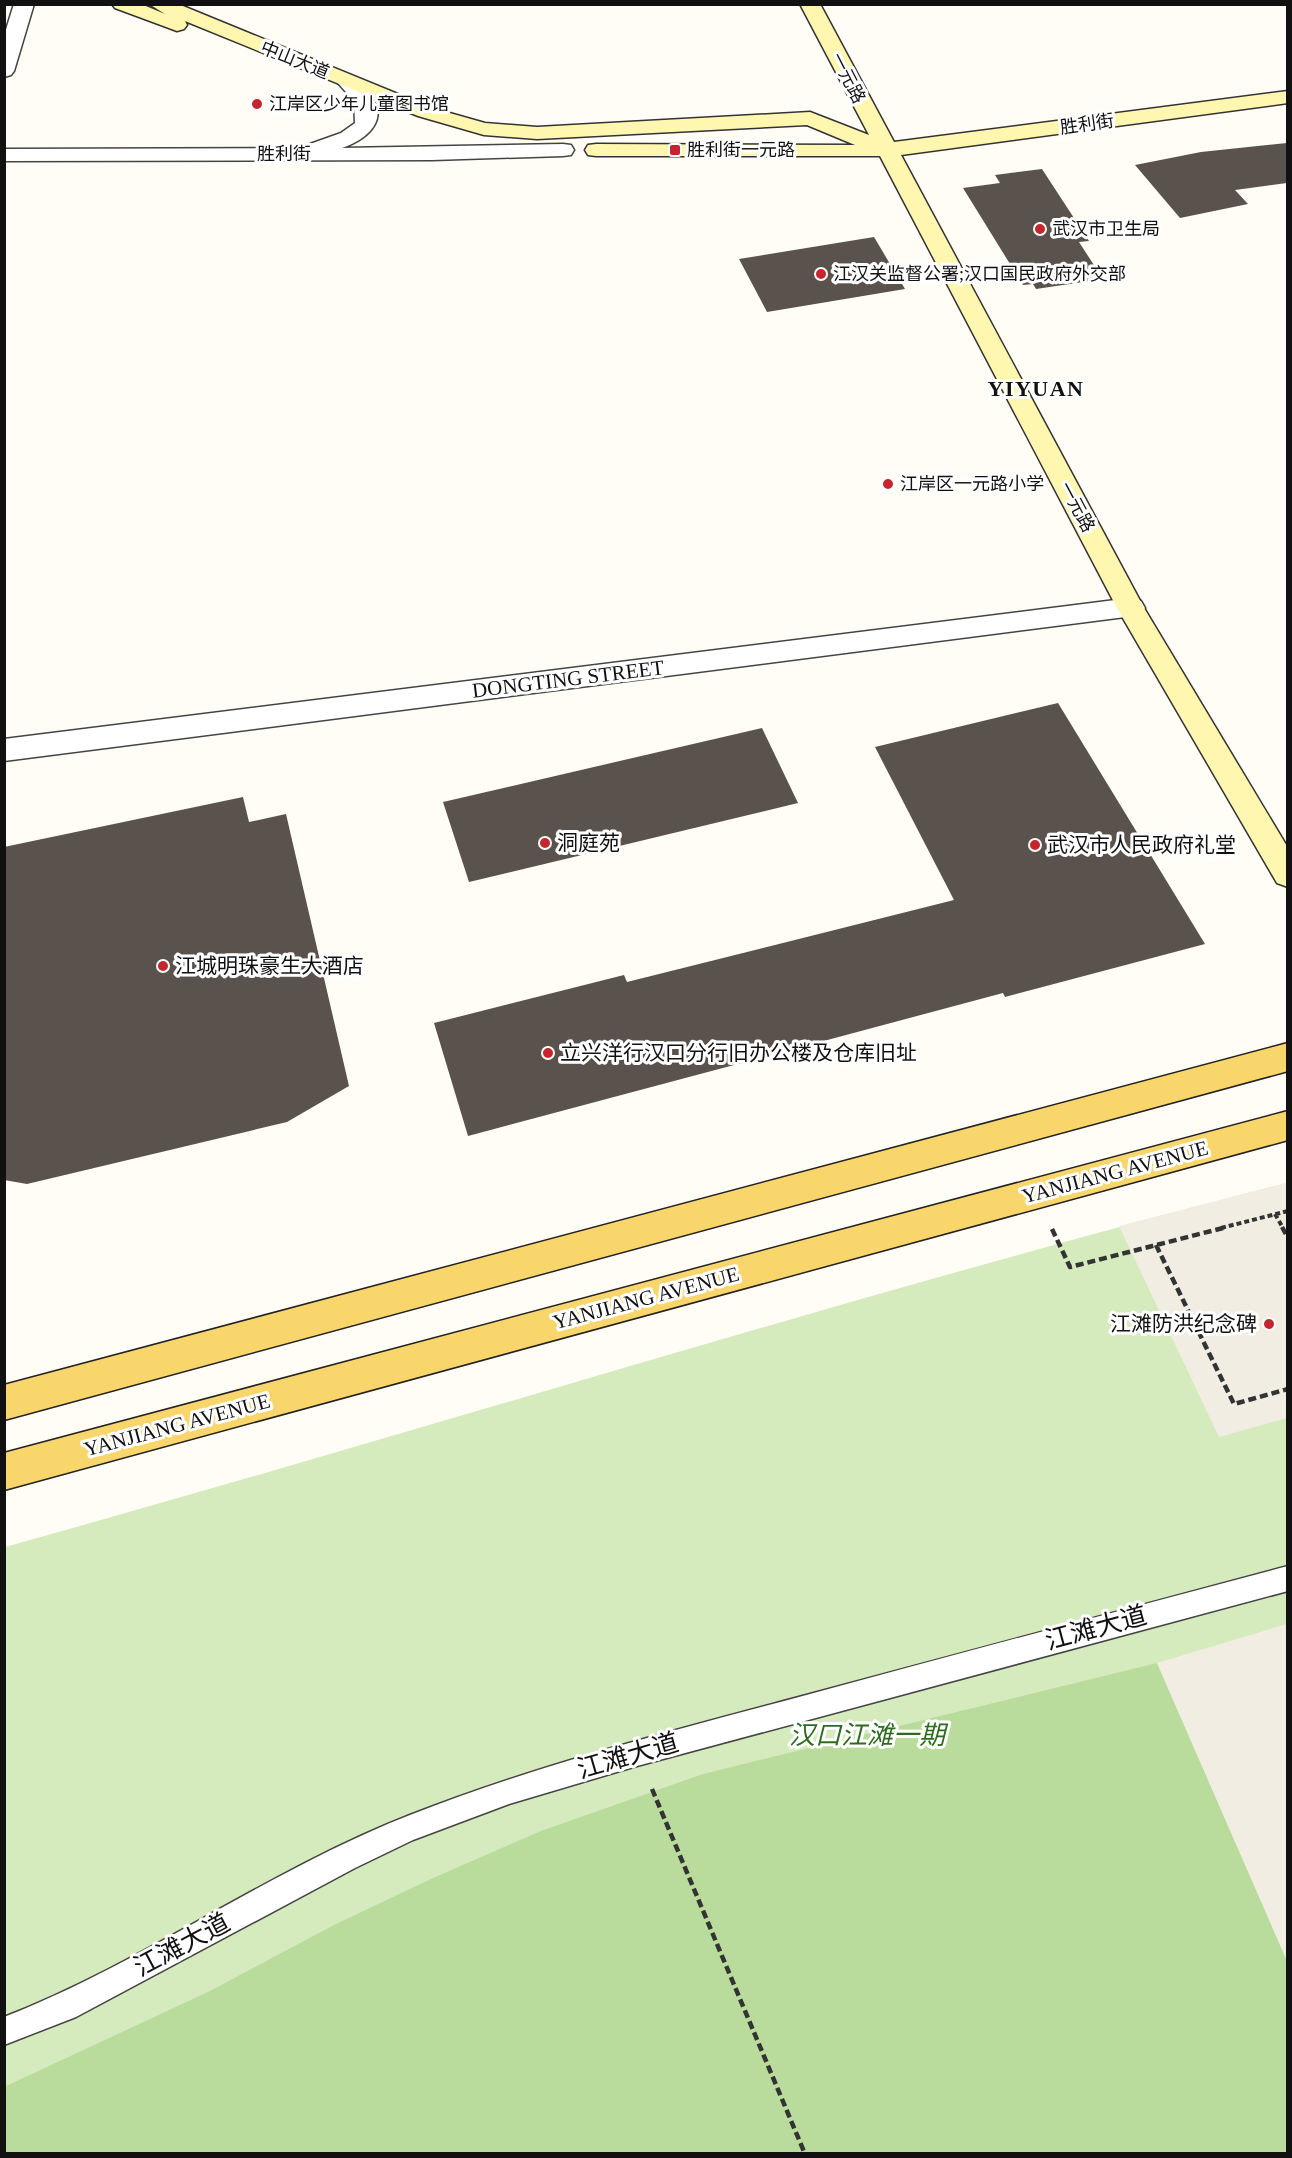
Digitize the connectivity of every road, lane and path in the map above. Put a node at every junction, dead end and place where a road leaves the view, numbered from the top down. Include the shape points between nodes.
1 (24, 4) edge
2 (123, 4) edge
3 (159, 4) edge
4 (810, 4) edge
5 (4, 71) edge
6 (347, 82) junction
7 (1287, 97) edge
8 (365, 100) junction
9 (488, 144) joint
10 (563, 150) junction
11 (886, 150) junction
12 (296, 154) junction
13 (4, 155) edge
14 (1131, 608) junction
15 (4, 750) edge
16 (1287, 875) edge
17 (1287, 1057) edge
18 (1287, 1125) edge
19 (1287, 1211) edge
20 (1275, 1214) junction
21 (1287, 1238) edge
22 (1156, 1245) junction
23 (1070, 1267) dead end
24 (1287, 1389) edge
25 (4, 1403) edge
26 (4, 1472) edge
27 (1287, 1578) edge
28 (637, 1753) junction
29 (4, 2031) edge
30 (805, 2154) edge

1 - 5 street
2 - 8 main road, 中山大道
3 - 6 main road, 中山大道
4 - 11 main road, 一元路
6 - 8 street
6 - 11 main road, 中山大道 via 425,112 484,129 537,133 810,118
7 - 11 main road, 胜利街
8 - 9 main road, 中山大道 via 420,123
8 - 12 street via 365,125 332,145
9 - 10 main road, 胜利街
10 - 11 main road, 胜利街 via 772,154
10 - 12 street, 胜利街
11 - 14 main road, 一元路
12 - 13 street, 胜利街
14 - 15 street, DONGTING STREET
14 - 16 main road, 一元路
17 - 25 main road
18 - 26 main road, YANJIANG AVENUE
19 - 20 path
20 - 21 path
20 - 22 path
22 - 23 path
22 - 24 path via 1234,1404
27 - 28 lane, 江滩大道
28 - 29 lane, 江滩大道 via 509,1791 408,1829 345,1858 66,2007
28 - 30 path

